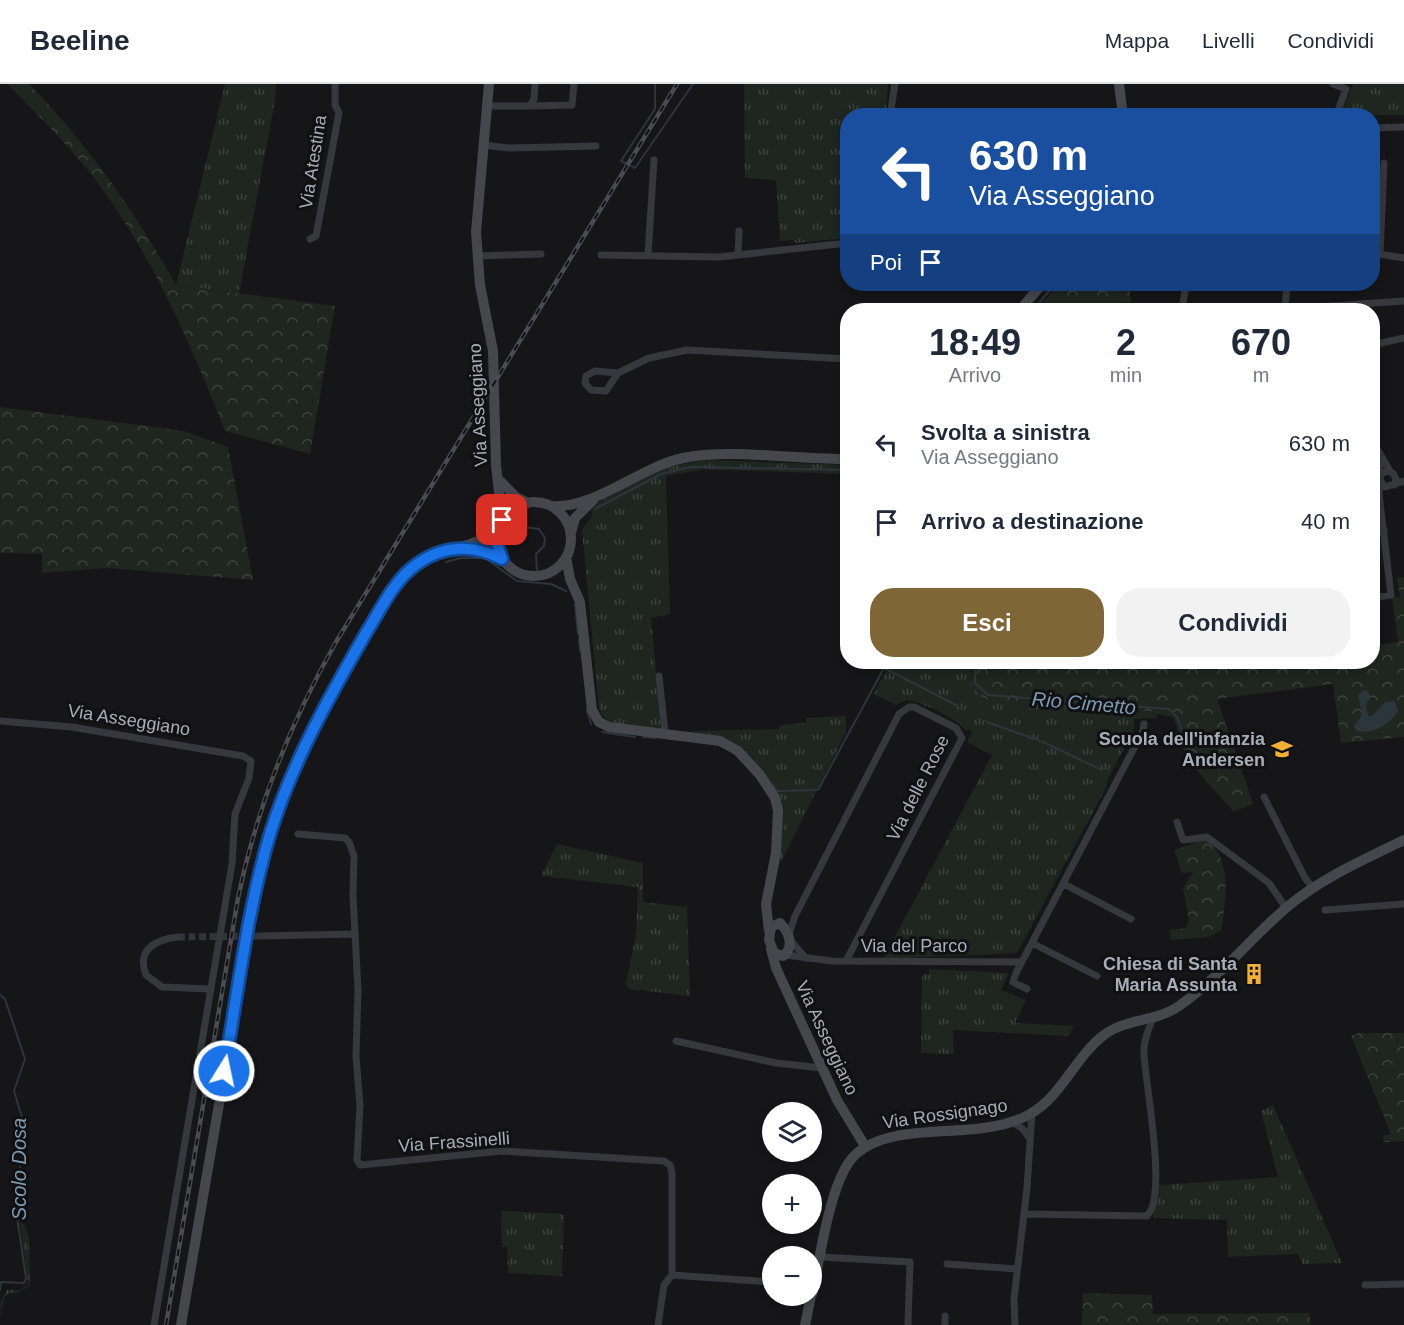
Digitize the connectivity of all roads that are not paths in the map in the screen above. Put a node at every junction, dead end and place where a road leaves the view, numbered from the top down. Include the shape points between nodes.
1 (335, 84) edge
2 (489, 84) edge
3 (535, 84) edge
4 (574, 84) edge
5 (895, 84) edge
6 (1119, 84) edge
7 (1333, 84) edge
8 (486, 106) junction
9 (530, 106) junction
10 (892, 108) edge
11 (1122, 108) edge
12 (1339, 108) edge
13 (1404, 127) edge
14 (1380, 128) edge
15 (482, 146) junction
16 (596, 146) dead end
17 (654, 160) dead end
18 (1384, 163) dead end
19 (1380, 208) edge
20 (739, 231) dead end
21 (310, 239) dead end
22 (840, 244) edge
23 (541, 254) dead end
24 (1380, 254) edge
25 (601, 255) dead end
26 (648, 255) junction
27 (738, 255) junction
28 (477, 256) junction
29 (1404, 258) edge
30 (1036, 291) edge
31 (1404, 301) edge
32 (1026, 303) edge
33 (1378, 303) edge
34 (1404, 338) edge
35 (1380, 343) edge
36 (840, 359) edge
37 (618, 373) junction
38 (1380, 451) edge
39 (840, 459) edge
40 (1393, 473) junction
41 (1380, 480) junction
42 (500, 481) junction
43 (1404, 481) edge
44 (1393, 486) junction
45 (601, 494) junction
46 (528, 503) junction
47 (1381, 503) junction
48 (551, 506) junction
49 (501, 523) junction
50 (1380, 530) edge
51 (1384, 530) junction
52 (571, 534) junction
53 (454, 548) junction
54 (566, 557) junction
55 (502, 559) junction
56 (547, 574) junction
57 (575, 591) junction
58 (1380, 597) edge
59 (659, 676) dead end
60 (0, 721) edge
61 (1144, 724) dead end
62 (665, 732) junction
63 (1264, 797) dead end
64 (1177, 822) dead end
65 (298, 834) dead end
66 (1404, 840) edge
67 (1064, 884) junction
68 (1314, 888) junction
69 (1404, 904) edge
70 (1286, 908) junction
71 (1325, 910) dead end
72 (795, 916) junction
73 (1131, 919) dead end
74 (775, 926) junction
75 (354, 934) junction
76 (261, 936) tunnel mouth
77 (178, 937) tunnel mouth
78 (789, 937) junction
79 (1032, 943) junction
80 (771, 949) junction
81 (785, 956) junction
82 (806, 958) junction
83 (846, 961) junction
84 (1022, 962) junction
85 (780, 974) junction
86 (1097, 976) dead end
87 (210, 989) junction
88 (1027, 989) dead end
89 (1153, 1018) junction
90 (676, 1041) dead end
91 (822, 1068) junction
92 (1032, 1113) junction
93 (1012, 1122) junction
94 (1029, 1137) junction
95 (865, 1146) junction
96 (1024, 1214) junction
97 (822, 1253) edge
98 (822, 1257) edge
99 (946, 1264) dead end
100 (1017, 1269) junction
101 (672, 1275) junction
102 (762, 1281) edge
103 (1404, 1284) edge
104 (1365, 1285) dead end
105 (809, 1306) edge
106 (945, 1316) dead end
107 (154, 1325) edge
108 (182, 1325) edge
109 (658, 1325) edge
110 (805, 1325) edge
111 (908, 1325) edge
112 (945, 1325) edge
113 (1015, 1325) edge

1 - 21 street, Via Atestina via 339,113 316,236
2 - 8 street, Via Asseggiano
3 - 9 street
4 - 9 street via 572,105
5 - 10 street
6 - 11 street
7 - 12 street via 1346,89
8 - 9 street
8 - 15 street, Via Asseggiano
13 - 14 street
15 - 16 street
15 - 28 street, Via Asseggiano
17 - 26 street
18 - 19 street
20 - 27 street
22 - 27 street
23 - 28 street
24 - 29 street
25 - 26 street
26 - 27 street
28 - 42 street, Via Asseggiano via 493,351 496,465
30 - 32 street
31 - 33 street
34 - 35 street
36 - 37 street via 687,350 650,358
37 - 37 street via 591,372 585,383 591,390 606,391
38 - 40 street
39 - 45 street via 694,456 655,466
40 - 41 street via 1384,472
40 - 43 street
40 - 44 street
41 - 44 street via 1385,487
41 - 47 street
42 - 46 street, Via Asseggiano
42 - 49 street, Via Asseggiano
43 - 44 street
44 - 47 street via 1383,494
45 - 48 street, Via Asseggiano
45 - 52 street, Via Asseggiano via 580,511 571,525
46 - 48 street, Via Asseggiano
46 - 49 street via 516,507
47 - 51 street
48 - 52 street via 566,521
49 - 53 street via 494,532
49 - 55 street, Via Asseggiano via 497,543
50 - 51 street
51 - 58 street via 1391,595
52 - 54 street, Via Asseggiano
53 - 55 street via 481,550
53 - 108 street via 415,564 394,588 311,733 270,833 248,928
54 - 56 street
54 - 57 street, Via Asseggiano
55 - 56 street via 518,573
56 - 57 street
57 - 62 street, Via Asseggiano via 580,602 594,716 609,727
59 - 62 street
60 - 87 street, Via Asseggiano via 135,737 243,756 251,761 252,769 235,814 232,864
61 - 67 street
62 - 74 street, Via Asseggiano via 724,742 760,775 775,798 778,810 766,904
63 - 68 street via 1305,878
64 - 70 street via 1184,840 1208,837 1269,884
65 - 75 street, Via Frassinelli via 339,836 350,842 354,856
66 - 68 street, Via Rossignago
67 - 73 street
67 - 79 street
68 - 70 street, Via Rossignago
69 - 71 street
70 - 89 street, Via Rossignago via 1189,998
72 - 74 street
72 - 78 street, Via delle Rose
72 - 83 street, Via delle Rose via 899,714 914,707 956,728 962,738 960,744
74 - 78 street
74 - 80 street, Via Asseggiano
75 - 76 street
75 - 101 street, Via Frassinelli via 360,1165 502,1151 664,1161 672,1172
77 - 87 street via 157,940 148,948 143,960 146,975 162,987
78 - 81 street, Via Asseggiano
78 - 82 street
79 - 84 street
79 - 86 street
80 - 81 street
80 - 85 street, Via Asseggiano
81 - 82 street, Via del Parco
81 - 85 street, Via Asseggiano
82 - 83 street, Via del Parco
83 - 84 street, Via del Parco
84 - 88 street via 1013,982
85 - 91 street, Via Asseggiano
87 - 107 street
89 - 92 street, Via Rossignago via 1117,1027 1101,1036 1047,1101
89 - 96 street via 1144,1055 1154,1143 1154,1206 1147,1216
90 - 91 street via 776,1063
91 - 95 street, Via Asseggiano
92 - 93 street, Via Rossignago
92 - 94 street
93 - 94 street
93 - 95 street, Via Rossignago via 886,1139
94 - 96 street
95 - 97 street, Via Rossignago via 840,1176
96 - 100 street
98 - 111 street via 910,1262
99 - 100 street
100 - 113 street
101 - 102 street
101 - 109 street, Via Frassinelli via 664,1285
103 - 104 street
105 - 110 street, Via Rossignago
106 - 112 street

